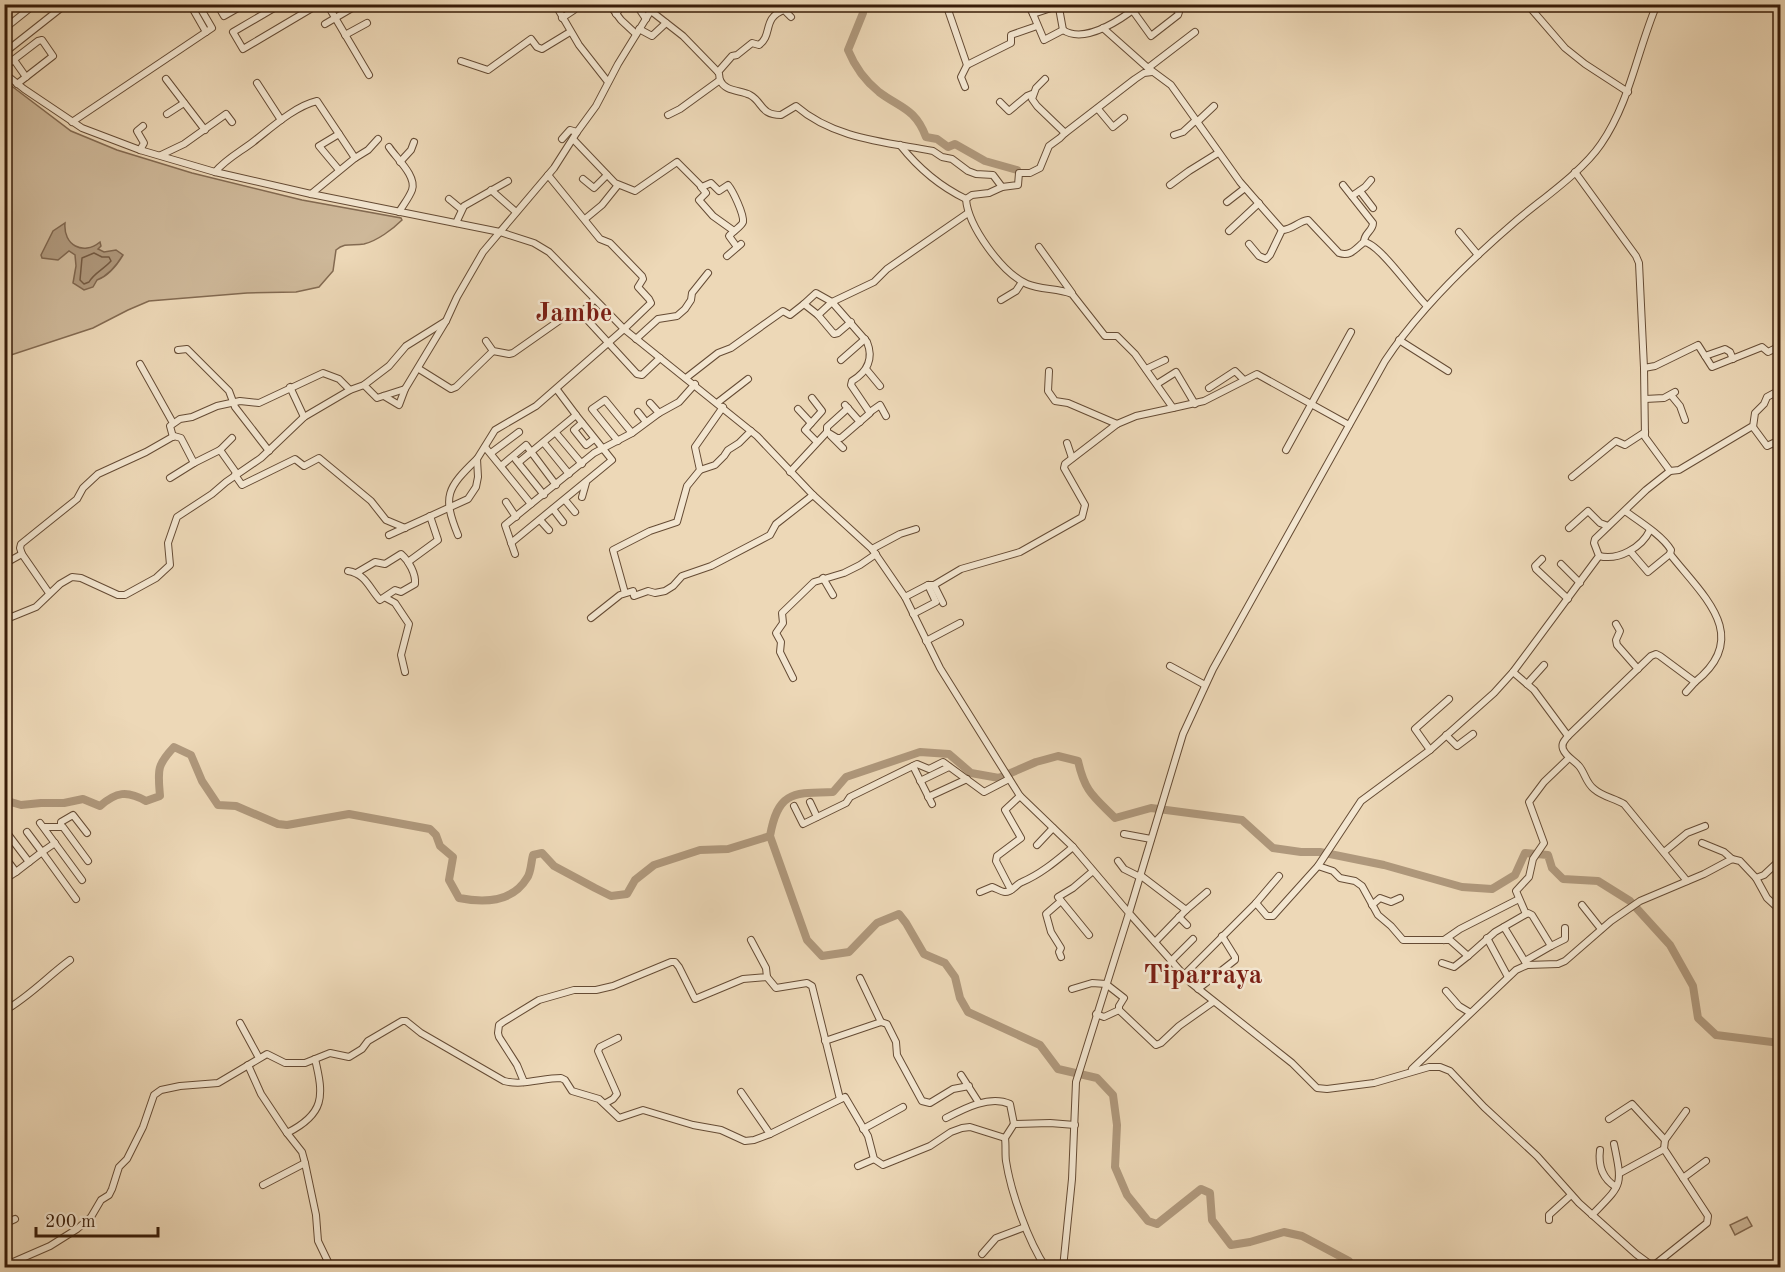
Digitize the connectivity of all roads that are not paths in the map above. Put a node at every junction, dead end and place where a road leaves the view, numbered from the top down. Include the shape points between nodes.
1 (29, 4) edge
2 (62, 4) edge
3 (190, 4) edge
4 (217, 4) edge
5 (281, 4) edge
6 (319, 4) edge
7 (359, 4) edge
8 (555, 4) edge
9 (609, 4) edge
10 (623, 4) edge
11 (636, 4) edge
12 (946, 4) edge
13 (1029, 4) edge
14 (1141, 4) edge
15 (1171, 4) edge
16 (1527, 4) edge
17 (1657, 4) edge
18 (327, 5) edge
19 (201, 6) edge
20 (238, 8) dead end
21 (653, 8) edge
22 (574, 10) dead end
23 (1133, 11) junction
24 (616, 14) junction
25 (1033, 14) junction
26 (791, 17) dead end
27 (335, 18) junction
28 (562, 18) junction
29 (646, 19) junction
30 (367, 23) dead end
31 (666, 23) junction
32 (325, 24) dead end
33 (1037, 26) junction
34 (1103, 28) junction
35 (4, 29) edge
36 (1063, 30) junction
37 (206, 32) junction
38 (570, 32) junction
39 (638, 32) junction
40 (1195, 32) dead end
41 (345, 35) junction
42 (4, 53) edge
43 (14, 60) junction
44 (461, 61) dead end
45 (967, 65) junction
46 (4, 67) edge
47 (1148, 68) junction
48 (718, 72) junction
49 (1154, 72) junction
50 (4, 73) edge
51 (369, 75) dead end
52 (26, 77) junction
53 (166, 79) dead end
54 (1045, 79) dead end
55 (720, 80) junction
56 (608, 82) junction
57 (257, 83) dead end
58 (17, 84) junction
59 (965, 87) dead end
60 (1628, 92) junction
61 (1032, 94) junction
62 (1000, 102) dead end
63 (184, 103) junction
64 (1214, 106) dead end
65 (1098, 109) junction
66 (167, 114) dead end
67 (668, 115) dead end
68 (1124, 118) dead end
69 (281, 120) junction
70 (1197, 121) junction
71 (72, 122) junction
72 (232, 122) dead end
73 (143, 126) dead end
74 (205, 130) junction
75 (577, 132) junction
76 (1065, 133) junction
77 (339, 134) junction
78 (1174, 135) dead end
79 (378, 139) dead end
80 (562, 139) dead end
81 (573, 139) junction
82 (414, 142) dead end
83 (900, 144) junction
84 (390, 147) dead end
85 (140, 150) junction
86 (1218, 153) junction
87 (161, 156) junction
88 (355, 158) junction
89 (400, 162) junction
90 (339, 170) junction
91 (215, 172) junction
92 (1575, 172) junction
93 (548, 175) junction
94 (607, 175) junction
95 (583, 179) dead end
96 (1371, 180) dead end
97 (508, 181) dead end
98 (618, 185) junction
99 (1170, 185) dead end
100 (1343, 185) dead end
101 (701, 187) junction
102 (1002, 187) junction
103 (1245, 188) junction
104 (491, 190) junction
105 (1360, 191) junction
106 (311, 194) junction
107 (1352, 196) junction
108 (449, 199) dead end
109 (966, 199) junction
110 (1227, 202) dead end
111 (1259, 203) junction
112 (1374, 208) dead end
113 (461, 209) junction
114 (399, 212) junction
115 (516, 212) junction
116 (968, 213) junction
117 (585, 219) junction
118 (456, 223) junction
119 (1282, 230) junction
120 (734, 231) junction
121 (1229, 231) dead end
122 (500, 232) junction
123 (1459, 232) dead end
124 (1364, 242) junction
125 (1249, 244) dead end
126 (1039, 247) dead end
127 (1478, 255) junction
128 (727, 256) dead end
129 (708, 273) dead end
130 (1022, 282) junction
131 (1072, 294) junction
132 (594, 300) junction
133 (1001, 300) dead end
134 (832, 302) junction
135 (804, 304) junction
136 (1427, 306) junction
137 (581, 313) junction
138 (818, 315) junction
139 (446, 321) junction
140 (851, 322) junction
141 (624, 329) junction
142 (1351, 332) dead end
143 (636, 339) junction
144 (865, 339) junction
145 (1399, 340) junction
146 (486, 341) dead end
147 (608, 343) junction
148 (1780, 346) edge
149 (178, 350) dead end
150 (493, 351) junction
151 (1705, 356) junction
152 (660, 358) junction
153 (1733, 359) junction
154 (842, 360) dead end
155 (1165, 360) dead end
156 (140, 364) dead end
157 (1644, 368) junction
158 (419, 369) junction
159 (866, 369) junction
160 (1146, 369) junction
161 (1448, 370) dead end
162 (1049, 371) dead end
163 (686, 378) junction
164 (748, 379) dead end
165 (1244, 380) junction
166 (694, 384) junction
167 (1157, 384) junction
168 (364, 385) junction
169 (880, 386) dead end
170 (290, 387) junction
171 (1209, 388) dead end
172 (405, 389) junction
173 (350, 390) junction
174 (1780, 390) edge
175 (558, 391) dead end
176 (384, 396) junction
177 (812, 398) dead end
178 (1645, 399) junction
179 (233, 402) junction
180 (650, 403) dead end
181 (1195, 404) junction
182 (1312, 404) junction
183 (720, 405) junction
184 (1173, 408) junction
185 (798, 409) dead end
186 (638, 412) dead end
187 (870, 412) junction
188 (658, 413) junction
189 (576, 415) junction
190 (886, 416) dead end
191 (304, 417) junction
192 (1685, 420) dead end
193 (646, 422) junction
194 (860, 422) junction
195 (173, 423) junction
196 (582, 423) junction
197 (811, 423) junction
198 (1118, 424) junction
199 (1349, 425) junction
200 (1753, 427) junction
201 (751, 431) junction
202 (519, 432) dead end
203 (827, 432) junction
204 (1645, 432) junction
205 (556, 433) junction
206 (632, 433) junction
207 (173, 437) junction
208 (232, 438) dead end
209 (594, 439) junction
210 (1780, 440) edge
211 (618, 441) junction
212 (817, 442) junction
213 (544, 443) junction
214 (1067, 443) dead end
215 (485, 447) junction
216 (602, 448) junction
217 (843, 448) dead end
218 (220, 450) junction
219 (1286, 450) dead end
220 (268, 451) junction
221 (491, 453) junction
222 (531, 453) junction
223 (513, 456) junction
224 (1072, 458) junction
225 (477, 459) junction
226 (257, 460) junction
227 (519, 462) junction
228 (194, 463) junction
229 (582, 464) junction
230 (501, 466) junction
231 (700, 470) junction
232 (267, 471) junction
233 (1670, 471) junction
234 (790, 472) junction
235 (236, 474) junction
236 (569, 474) junction
237 (1572, 477) dead end
238 (170, 478) dead end
239 (586, 482) junction
240 (556, 485) junction
241 (577, 490) junction
242 (544, 495) junction
243 (813, 495) junction
244 (565, 500) junction
245 (506, 502) dead end
246 (531, 504) junction
247 (449, 509) junction
248 (553, 509) junction
249 (1625, 511) junction
250 (574, 512) dead end
251 (430, 516) junction
252 (516, 517) junction
253 (540, 520) junction
254 (563, 522) dead end
255 (1608, 526) junction
256 (405, 528) junction
257 (1569, 528) dead end
258 (916, 529) dead end
259 (549, 530) dead end
260 (1650, 530) junction
261 (389, 535) dead end
262 (458, 536) dead end
263 (511, 543) junction
264 (874, 551) junction
265 (1630, 551) junction
266 (22, 554) junction
267 (515, 554) dead end
268 (1670, 554) junction
269 (1599, 556) junction
270 (1542, 560) dead end
271 (408, 562) junction
272 (4, 564) edge
273 (1561, 564) dead end
274 (348, 570) dead end
275 (358, 572) junction
276 (823, 578) junction
277 (1580, 583) junction
278 (931, 585) junction
279 (49, 593) junction
280 (625, 593) junction
281 (832, 595) dead end
282 (905, 597) junction
283 (386, 598) junction
284 (1568, 600) junction
285 (943, 603) dead end
286 (914, 614) junction
287 (591, 618) dead end
288 (4, 620) edge
289 (960, 623) dead end
290 (1616, 624) dead end
291 (926, 641) junction
292 (1544, 665) dead end
293 (1170, 666) dead end
294 (1638, 669) junction
295 (405, 672) dead end
296 (1513, 672) junction
297 (793, 678) dead end
298 (1695, 682) junction
299 (1527, 684) junction
300 (1205, 685) junction
301 (1686, 692) dead end
302 (1449, 699) dead end
303 (1473, 734) dead end
304 (1446, 735) junction
305 (1568, 736) junction
306 (1430, 750) junction
307 (1569, 758) junction
308 (912, 766) junction
309 (950, 766) junction
310 (1009, 778) junction
311 (967, 779) junction
312 (920, 781) junction
313 (1020, 796) junction
314 (810, 802) dead end
315 (794, 807) dead end
316 (817, 817) junction
317 (61, 826) junction
318 (1705, 826) dead end
319 (1053, 828) junction
320 (4, 829) edge
321 (27, 832) dead end
322 (87, 833) dead end
323 (1124, 834) dead end
324 (1151, 839) junction
325 (55, 843) junction
326 (1702, 843) dead end
327 (1037, 845) dead end
328 (1073, 847) junction
329 (42, 852) junction
330 (1664, 852) junction
331 (4, 856) edge
332 (1732, 859) junction
333 (1780, 860) edge
334 (88, 861) dead end
335 (1118, 861) dead end
336 (29, 862) junction
337 (1318, 867) junction
338 (16, 872) junction
339 (1093, 872) junction
340 (1140, 876) junction
341 (1279, 876) dead end
342 (1756, 878) junction
343 (4, 880) edge
344 (82, 880) dead end
345 (1687, 881) junction
346 (1011, 890) junction
347 (980, 892) dead end
348 (1207, 892) dead end
349 (1400, 898) dead end
350 (76, 899) dead end
351 (1519, 899) junction
352 (1061, 901) junction
353 (1256, 903) junction
354 (1372, 905) junction
355 (1582, 905) dead end
356 (1186, 910) junction
357 (1780, 910) edge
358 (1129, 913) junction
359 (1526, 914) junction
360 (1179, 917) junction
361 (1187, 925) dead end
362 (1504, 927) junction
363 (1565, 928) dead end
364 (1601, 929) junction
365 (1089, 935) dead end
366 (1222, 936) junction
367 (1487, 938) junction
368 (1193, 939) dead end
369 (751, 940) dead end
370 (1444, 940) junction
371 (1155, 942) junction
372 (1551, 946) junction
373 (1468, 956) junction
374 (1061, 957) dead end
375 (70, 960) dead end
376 (1171, 961) junction
377 (1442, 963) dead end
378 (1526, 963) junction
379 (1184, 975) junction
380 (767, 977) junction
381 (1508, 977) junction
382 (860, 978) dead end
383 (1106, 984) junction
384 (1072, 989) dead end
385 (1198, 989) junction
386 (1446, 991) dead end
387 (1214, 1002) junction
388 (1119, 1010) junction
389 (4, 1011) edge
390 (1469, 1012) junction
391 (1096, 1014) junction
392 (881, 1022) junction
393 (240, 1023) dead end
394 (618, 1038) dead end
395 (825, 1041) junction
396 (259, 1058) junction
397 (315, 1059) junction
398 (248, 1065) junction
399 (1410, 1071) junction
400 (961, 1075) dead end
401 (524, 1082) junction
402 (969, 1086) junction
403 (741, 1092) dead end
404 (840, 1099) junction
405 (606, 1103) junction
406 (979, 1103) junction
407 (903, 1107) dead end
408 (1686, 1111) dead end
409 (946, 1118) dead end
410 (1609, 1119) dead end
411 (1014, 1124) junction
412 (1075, 1125) junction
413 (863, 1129) junction
414 (287, 1133) junction
415 (770, 1134) junction
416 (1005, 1138) junction
417 (1665, 1140) junction
418 (1614, 1144) dead end
419 (1664, 1149) junction
420 (1600, 1150) dead end
421 (874, 1159) junction
422 (1706, 1161) dead end
423 (305, 1163) junction
424 (858, 1166) dead end
425 (1620, 1173) junction
426 (1683, 1178) junction
427 (263, 1185) dead end
428 (1616, 1187) junction
429 (1571, 1195) junction
430 (1592, 1215) junction
431 (15, 1220) dead end
432 (1548, 1220) dead end
433 (4, 1224) edge
434 (1025, 1227) junction
435 (982, 1254) dead end
436 (1643, 1265) edge
437 (4, 1266) edge
438 (1654, 1267) edge
439 (331, 1268) edge
440 (1046, 1268) edge
441 (1063, 1268) edge

1 - 35 street
2 - 42 street
3 - 37 street
4 - 20 street via 224,16
5 - 6 street via 233,32 243,49
7 - 27 street
8 - 28 street
9 - 24 street
10 - 24 street
11 - 29 street
12 - 45 street
13 - 25 street
14 - 23 street
15 - 23 street via 1178,15 1151,36
16 - 60 street via 1565,48
17 - 60 street
18 - 27 street
19 - 37 street via 212,28
21 - 29 street
21 - 31 street
22 - 28 street
23 - 34 street
24 - 39 street
25 - 33 street
25 - 36 street via 1059,8
26 - 48 street via 787,11 780,11 768,22 766,38 759,45 752,43 732,56
27 - 32 street
27 - 41 street
28 - 38 street
29 - 39 street
30 - 41 street
31 - 39 street via 652,36
31 - 48 street
33 - 36 street via 1044,40
33 - 45 street via 1011,35 1009,44
34 - 36 street via 1084,34
34 - 47 street
37 - 71 street
38 - 44 street via 542,49 531,39 488,70
38 - 56 street
39 - 56 street
40 - 47 street
41 - 51 street
43 - 46 street
43 - 52 street
43 - 52 street via 40,40 53,55
45 - 59 street via 961,77
47 - 49 street
48 - 55 street
49 - 65 street via 1135,79
49 - 70 street via 1171,85
50 - 58 street
52 - 58 street
53 - 63 street
54 - 61 street
55 - 67 street
55 - 83 street via 750,95 763,110 776,115 796,106 812,119 854,137
56 - 75 street
57 - 69 street
58 - 71 street
60 - 92 street via 1600,147
61 - 62 street via 1009,111
61 - 76 street via 1034,102
63 - 66 street
63 - 74 street
64 - 70 street
65 - 68 street via 1113,127
65 - 76 street
69 - 77 street via 317,100
69 - 91 street
70 - 78 street
70 - 86 street
71 - 85 street via 98,136
72 - 74 street via 226,114
73 - 85 street via 137,131 144,143
74 - 87 street
75 - 80 street via 570,130
75 - 81 street
76 - 102 street via 1049,146 1040,168 1018,173 1018,185
77 - 88 street
77 - 90 street via 319,146
79 - 88 street
81 - 93 street
81 - 94 street
82 - 89 street
83 - 102 street via 933,151 976,174 993,175
83 - 109 street via 942,187
84 - 89 street
85 - 87 street
86 - 99 street
86 - 103 street
87 - 91 street
88 - 90 street
89 - 114 street via 413,185
90 - 106 street
91 - 106 street
92 - 127 street
92 - 157 street via 1639,263
93 - 115 street
93 - 117 street
94 - 95 street via 595,188
94 - 98 street
96 - 105 street
97 - 104 street
98 - 101 street via 637,191 677,162
98 - 117 street
100 - 107 street
101 - 120 street via 706,193 699,200
101 - 120 street via 711,183 719,191 729,186 743,220
102 - 109 street
103 - 110 street
103 - 111 street
104 - 113 street
104 - 115 street
105 - 107 street
105 - 112 street
106 - 114 street
107 - 124 street via 1372,223
108 - 113 street
109 - 116 street
111 - 119 street
111 - 121 street
113 - 118 street
114 - 118 street
115 - 122 street
116 - 130 street via 1000,264
116 - 134 street via 874,282
117 - 141 street via 600,239 610,243 644,279 638,287 651,303
118 - 122 street
119 - 124 street via 1308,220 1344,255
119 - 125 street via 1266,259
120 - 128 street via 729,236 739,245
122 - 132 street via 549,252
122 - 139 street via 483,252
123 - 127 street
124 - 136 street via 1381,252
126 - 131 street
127 - 136 street
129 - 143 street via 685,309 677,316 658,319
130 - 131 street
130 - 133 street
131 - 160 street via 1099,330 1107,337 1118,337
132 - 137 street
132 - 141 street
134 - 135 street via 816,293
134 - 138 street
134 - 140 street
135 - 138 street
135 - 163 street via 792,315 783,311
136 - 145 street
137 - 147 street
137 - 150 street via 570,313 513,353
138 - 140 street via 834,334
139 - 158 street
139 - 168 street via 406,346
140 - 144 street
141 - 143 street
141 - 147 street
142 - 182 street
143 - 152 street
144 - 154 street
144 - 159 street via 870,354
145 - 161 street
145 - 199 street
146 - 150 street
147 - 152 street via 639,375
147 - 215 street via 536,406 495,430
148 - 153 street via 1768,352 1764,347
149 - 179 street via 189,351 229,391
150 - 158 street via 451,389
151 - 153 street via 1725,349
151 - 153 street via 1712,367
151 - 157 street via 1698,345
152 - 163 street
155 - 160 street
156 - 195 street
157 - 178 street
158 - 172 street
159 - 169 street
159 - 187 street via 851,385
160 - 167 street
162 - 198 street via 1048,391 1055,401
163 - 166 street
164 - 183 street
165 - 171 street via 1235,371
165 - 181 street
165 - 182 street via 1259,374
166 - 183 street
166 - 188 street via 679,402
167 - 181 street via 1176,372
167 - 184 street
168 - 173 street
168 - 176 street via 375,398
170 - 173 street via 323,373
170 - 179 street via 259,403
170 - 191 street
172 - 176 street
172 - 176 street via 399,405
173 - 191 street
174 - 200 street via 1767,397 1755,413
175 - 189 street
177 - 197 street via 822,411
178 - 192 street via 1664,398 1673,393
178 - 204 street
179 - 195 street
179 - 220 street
180 - 188 street
181 - 184 street
182 - 199 street
182 - 219 street
183 - 201 street
183 - 231 street via 695,447
184 - 198 street
185 - 197 street
186 - 193 street
187 - 190 street via 880,405
187 - 194 street
188 - 193 street
189 - 196 street
189 - 205 street
191 - 220 street
193 - 206 street
194 - 203 street via 841,438
194 - 203 street via 846,407 827,427
195 - 207 street
196 - 209 street
196 - 209 street via 574,430 586,445
197 - 212 street via 805,430
198 - 224 street
199 - 300 street
200 - 210 street via 1767,446
200 - 233 street via 1679,470
201 - 231 street via 715,465
201 - 234 street
202 - 221 street
203 - 212 street
203 - 217 street
204 - 233 street
204 - 237 street via 1624,445 1617,441
205 - 213 street
205 - 229 street
206 - 211 street
206 - 211 street via 605,400 592,409
207 - 228 street via 181,438
207 - 266 street via 98,474 77,499 23,540
208 - 218 street
209 - 216 street
211 - 216 street
212 - 234 street
213 - 222 street
213 - 236 street
214 - 224 street
215 - 221 street
215 - 225 street
216 - 229 street
216 - 239 street via 612,460
218 - 228 street
218 - 235 street
220 - 226 street
221 - 230 street
222 - 223 street via 526,446
222 - 227 street
222 - 240 street
223 - 227 street
223 - 230 street
224 - 278 street via 1064,468 1083,500 1082,517 1020,552 976,563
225 - 247 street via 452,486
225 - 247 street via 476,487 468,500
226 - 232 street
226 - 235 street
227 - 242 street
228 - 238 street
229 - 236 street
230 - 246 street
231 - 280 street via 687,486 677,522 613,550
232 - 235 street via 242,485
232 - 256 street via 296,459 304,466 319,458 371,501 386,520
233 - 249 street
234 - 243 street
235 - 279 street via 174,520 167,546 170,565 156,578 128,594 118,595 76,576
236 - 240 street
239 - 241 street
239 - 241 street via 584,499
240 - 242 street
241 - 244 street
242 - 246 street
243 - 264 street
243 - 280 street via 776,524 770,535 711,566 682,576 665,591 634,596 633,591
244 - 248 street
244 - 250 street
245 - 252 street
246 - 252 street
247 - 251 street
247 - 262 street
248 - 253 street
248 - 254 street
249 - 255 street
249 - 260 street
251 - 256 street
251 - 271 street via 438,540
252 - 263 street via 505,525
253 - 259 street
253 - 263 street
255 - 257 street via 1588,511
255 - 269 street via 1594,541
256 - 261 street
258 - 264 street
260 - 265 street
260 - 268 street via 1669,546
263 - 267 street
264 - 276 street via 860,565
264 - 282 street
265 - 268 street via 1648,573
265 - 269 street via 1616,557
266 - 272 street
266 - 279 street
268 - 298 street via 1714,610 1722,636 1714,662
269 - 277 street
270 - 284 street via 1536,569
271 - 275 street via 400,554
271 - 283 street via 415,584 401,592 395,590
273 - 277 street
274 - 275 street
275 - 283 street via 378,599
276 - 281 street
276 - 297 street via 814,582 782,615 783,623 776,633
277 - 284 street
278 - 282 street
278 - 285 street
278 - 286 street via 936,602
279 - 288 street via 36,607
280 - 287 street
282 - 286 street
283 - 295 street via 409,624 401,655
284 - 296 street
286 - 291 street
289 - 291 street
290 - 294 street via 1620,631 1617,645
291 - 310 street
292 - 299 street
293 - 300 street
294 - 298 street via 1656,654
294 - 305 street
296 - 299 street
296 - 304 street
298 - 301 street
299 - 305 street
300 - 324 street via 1185,726
302 - 306 street via 1415,729
303 - 304 street via 1457,746
304 - 306 street
305 - 307 street via 1563,744
306 - 337 street via 1360,801
307 - 330 street via 1592,788 1624,804
307 - 351 street via 1529,802 1544,843 1536,854 1531,874 1516,891
308 - 309 street via 928,769 943,762
308 - 312 street
308 - 316 street
309 - 311 street
309 - 312 street
310 - 311 street via 984,792
310 - 313 street
311 - 312 street via 930,801
313 - 319 street
313 - 346 street via 1005,810 1021,838 997,856 996,861
314 - 316 street
315 - 316 street via 803,824
317 - 322 street via 72,815
317 - 325 street via 42,825
317 - 334 street
318 - 330 street
319 - 327 street
319 - 328 street
320 - 336 street
321 - 329 street
323 - 324 street
324 - 340 street
325 - 329 street
325 - 344 street
326 - 332 street
328 - 339 street
328 - 346 street via 1047,869
329 - 336 street
329 - 350 street
330 - 345 street
331 - 338 street
332 - 342 street via 1740,861
332 - 345 street
333 - 342 street
335 - 340 street via 1124,869
336 - 338 street
337 - 353 street via 1273,916 1267,916
337 - 354 street via 1360,884
338 - 343 street
339 - 352 street via 1058,895
339 - 358 street
340 - 356 street
340 - 358 street
341 - 353 street
342 - 357 street via 1767,898
345 - 364 street via 1640,901
346 - 347 street via 1002,892 992,887
348 - 356 street
349 - 354 street via 1391,902 1382,898
351 - 359 street
351 - 370 street
352 - 365 street
352 - 374 street via 1046,914
353 - 366 street
354 - 370 street via 1379,918 1403,939
355 - 364 street
356 - 360 street
358 - 371 street
358 - 383 street
359 - 362 street
359 - 372 street via 1532,915
360 - 361 street
360 - 371 street
362 - 367 street
362 - 378 street
363 - 372 street via 1565,939
364 - 378 street via 1565,961
366 - 379 street
366 - 385 street via 1235,960
367 - 373 street
367 - 381 street
368 - 376 street
369 - 380 street
370 - 373 street
371 - 376 street
372 - 378 street
373 - 377 street via 1454,967
375 - 389 street
376 - 379 street
378 - 381 street
379 - 385 street
380 - 395 street via 776,988 811,984
380 - 401 street via 743,979 695,999 680,967 671,962 613,986 574,990 538,1000 498,1029
381 - 390 street
382 - 392 street
383 - 384 street via 1092,983
383 - 388 street via 1124,998
383 - 391 street
385 - 387 street
386 - 390 street
387 - 388 street via 1159,1045
387 - 399 street via 1284,1056 1317,1088 1368,1084
388 - 391 street via 1104,1017
390 - 399 street
391 - 412 street via 1076,1082
392 - 395 street
392 - 402 street via 890,1026 897,1055 922,1101 930,1103 953,1089
393 - 396 street
394 - 405 street via 598,1051 617,1094
395 - 404 street
396 - 397 street via 267,1054 285,1063
396 - 398 street
397 - 401 street via 330,1053 349,1057 368,1041 406,1021 504,1081
397 - 414 street via 321,1083 319,1106
398 - 414 street via 261,1094
398 - 437 street via 218,1083 160,1090 154,1095 127,1159 119,1167 109,1195 100,1200 91,1216 50,1246
399 - 429 street via 1434,1066 1450,1071
400 - 402 street
401 - 405 street via 561,1078 572,1091
402 - 406 street
403 - 415 street
404 - 413 street via 847,1098
404 - 415 street
405 - 415 street via 619,1118 644,1110 721,1130 741,1141
406 - 409 street
406 - 411 street via 1007,1102
407 - 413 street
408 - 417 street
410 - 417 street via 1632,1104
411 - 412 street
411 - 416 street
412 - 441 street
413 - 421 street
414 - 423 street via 302,1152
416 - 421 street via 962,1128 885,1165
416 - 434 street via 1006,1163
417 - 419 street
418 - 425 street
419 - 425 street
419 - 426 street
420 - 428 street via 1604,1176
421 - 424 street
422 - 426 street
423 - 427 street
423 - 439 street via 318,1241
425 - 428 street
426 - 438 street via 1702,1204 1707,1224
428 - 430 street
429 - 430 street
429 - 432 street
430 - 436 street
431 - 433 street
434 - 435 street via 996,1238
434 - 440 street
436 - 438 street

